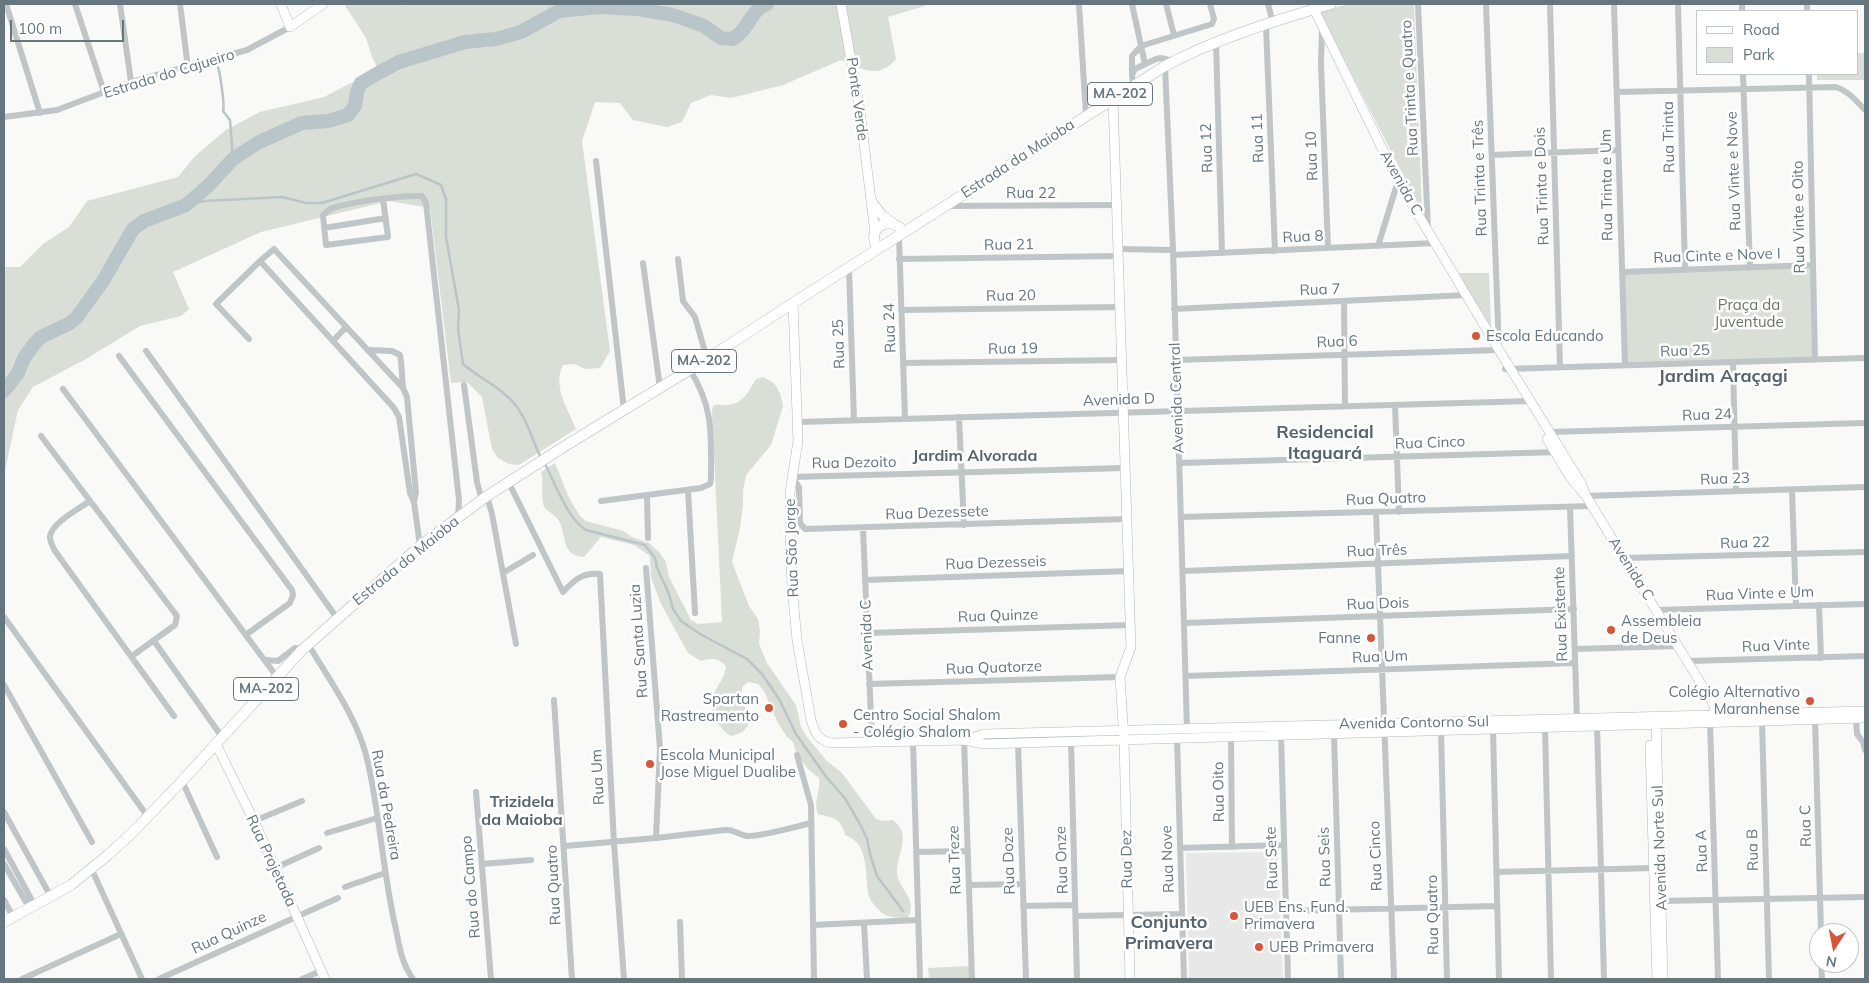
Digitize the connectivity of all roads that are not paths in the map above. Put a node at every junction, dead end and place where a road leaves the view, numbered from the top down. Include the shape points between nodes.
1 (6, 4) edge
2 (75, 4) edge
3 (120, 4) edge
4 (180, 4) edge
5 (281, 4) edge
6 (323, 4) edge
7 (841, 4) edge
8 (1079, 4) edge
9 (1132, 4) edge
10 (1166, 4) edge
11 (1210, 4) edge
12 (1268, 4) edge
13 (1331, 4) edge
14 (1418, 4) edge
15 (1486, 4) edge
16 (1550, 4) edge
17 (1614, 4) edge
18 (1678, 4) edge
19 (1314, 9) junction
20 (1270, 24) junction
21 (290, 27) junction
22 (1322, 27) junction
23 (1174, 35) junction
24 (1216, 42) junction
25 (1141, 46) junction
26 (1333, 49) junction
27 (1145, 64) junction
28 (1169, 64) junction
29 (1321, 64) junction
30 (188, 68) junction
31 (1132, 73) junction
32 (1743, 75) edge
33 (1809, 75) edge
34 (131, 82) junction
35 (1133, 86) junction
36 (1809, 88) junction
37 (1744, 89) junction
38 (1681, 91) junction
39 (104, 92) junction
40 (1617, 92) junction
41 (1113, 98) junction
42 (1865, 110) edge
43 (40, 113) junction
44 (1086, 115) junction
45 (4, 117) edge
46 (1618, 150) junction
47 (1554, 152) junction
48 (1492, 155) junction
49 (596, 160) dead end
50 (1398, 181) junction
51 (869, 194) junction
52 (383, 200) junction
53 (1117, 205) junction
54 (945, 206) junction
55 (386, 218) junction
56 (925, 219) junction
57 (895, 224) junction
58 (324, 228) junction
59 (1428, 230) junction
60 (900, 235) junction
61 (874, 236) junction
62 (1435, 243) junction
63 (1378, 246) junction
64 (881, 247) junction
65 (1328, 248) junction
66 (1275, 251) junction
67 (1118, 252) junction
68 (1173, 252) junction
69 (1222, 253) junction
70 (678, 259) dead end
71 (900, 259) junction
72 (260, 261) junction
73 (858, 261) junction
74 (643, 263) dead end
75 (1813, 265) junction
76 (1750, 267) junction
77 (849, 268) junction
78 (1685, 269) junction
79 (1622, 272) junction
80 (1467, 296) junction
81 (1344, 301) junction
82 (793, 303) junction
83 (1120, 307) junction
84 (1174, 308) junction
85 (901, 310) junction
86 (346, 327) junction
87 (249, 339) dead end
88 (333, 341) junction
89 (369, 350) junction
90 (1500, 350) junction
91 (146, 351) dead end
92 (1345, 354) junction
93 (119, 356) dead end
94 (1865, 358) edge
95 (707, 359) junction
96 (1815, 359) junction
97 (1122, 360) junction
98 (1176, 360) junction
99 (1733, 362) junction
100 (903, 363) junction
101 (1625, 365) junction
102 (1560, 367) junction
103 (1508, 369) junction
104 (690, 370) junction
105 (464, 385) dead end
106 (403, 388) junction
107 (660, 388) junction
108 (63, 389) dead end
109 (1528, 401) junction
110 (1395, 405) junction
111 (1345, 406) junction
112 (624, 410) junction
113 (1178, 411) junction
114 (1124, 413) junction
115 (408, 415) junction
116 (399, 417) junction
117 (959, 417) junction
118 (906, 419) junction
119 (854, 420) junction
120 (798, 422) junction
121 (1865, 423) edge
122 (1734, 427) junction
123 (1550, 432) junction
124 (41, 436) dead end
125 (1558, 452) junction
126 (1398, 457) junction
127 (1179, 463) junction
128 (1125, 468) junction
129 (961, 472) junction
130 (792, 476) junction
131 (509, 483) junction
132 (1865, 487) edge
133 (688, 490) junction
134 (1792, 490) junction
135 (1736, 492) junction
136 (647, 496) junction
137 (1586, 496) junction
138 (484, 498) junction
139 (90, 501) junction
140 (601, 501) dead end
141 (414, 502) junction
142 (1593, 506) junction
143 (1570, 507) junction
144 (1376, 512) junction
145 (1399, 512) junction
146 (1181, 517) junction
147 (458, 518) junction
148 (1127, 519) junction
149 (964, 525) junction
150 (863, 528) junction
151 (648, 538) dead end
152 (420, 546) junction
153 (1865, 552) edge
154 (1794, 554) junction
155 (533, 555) dead end
156 (1572, 556) junction
157 (1625, 558) junction
158 (1378, 564) junction
159 (646, 568) dead end
160 (1129, 571) junction
161 (1182, 571) junction
162 (503, 573) junction
163 (865, 580) junction
164 (1865, 604) edge
165 (1819, 605) junction
166 (1796, 606) junction
167 (1574, 609) junction
168 (1656, 610) junction
169 (695, 613) dead end
170 (1380, 616) junction
171 (4, 617) edge
172 (337, 618) junction
173 (1184, 623) junction
174 (1131, 625) junction
175 (867, 633) junction
176 (247, 634) junction
177 (154, 641) junction
178 (516, 644) dead end
179 (1678, 646) junction
180 (305, 647) junction
181 (1575, 649) junction
182 (132, 656) junction
183 (1865, 656) edge
184 (1821, 658) junction
185 (266, 660) junction
186 (1688, 661) junction
187 (1575, 663) junction
188 (1382, 669) junction
189 (1186, 676) junction
190 (277, 677) junction
191 (1120, 677) junction
192 (869, 684) junction
193 (4, 685) edge
194 (554, 700) dead end
195 (1865, 711) edge
196 (174, 716) dead end
197 (1861, 718) edge
198 (1577, 719) junction
199 (1815, 719) junction
200 (1714, 720) junction
201 (1653, 721) junction
202 (1762, 721) junction
203 (1597, 726) junction
204 (1545, 727) junction
205 (1384, 728) junction
206 (1187, 729) junction
207 (1493, 729) junction
208 (1441, 730) junction
209 (1334, 734) junction
210 (1124, 735) junction
211 (1281, 735) junction
212 (1231, 736) junction
213 (1177, 738) junction
214 (964, 740) junction
215 (219, 741) junction
216 (913, 741) junction
217 (1071, 741) junction
218 (872, 742) junction
219 (1018, 743) junction
220 (1865, 750) edge
221 (797, 755) dead end
222 (182, 781) junction
223 (476, 792) dead end
224 (302, 801) dead end
225 (4, 812) edge
226 (148, 817) junction
227 (377, 818) junction
228 (254, 821) junction
229 (811, 823) junction
230 (326, 833) dead end
231 (656, 838) junction
232 (92, 842) dead end
233 (614, 843) junction
234 (1284, 845) junction
235 (565, 846) junction
236 (1232, 847) junction
237 (4, 848) edge
238 (319, 848) dead end
239 (1180, 848) junction
240 (968, 851) junction
241 (916, 852) junction
242 (217, 857) dead end
243 (531, 860) dead end
244 (4, 864) edge
245 (482, 864) junction
246 (275, 868) junction
247 (1654, 868) junction
248 (1601, 869) junction
249 (92, 870) junction
250 (1548, 870) junction
251 (1496, 872) junction
252 (385, 873) junction
253 (1023, 884) junction
254 (969, 885) junction
255 (346, 887) dead end
256 (51, 897) junction
257 (1865, 897) edge
258 (338, 898) dead end
259 (1820, 898) junction
260 (1767, 899) junction
261 (1716, 900) junction
262 (4, 901) edge
263 (1661, 901) junction
264 (1075, 905) junction
265 (1023, 906) junction
266 (1497, 906) junction
267 (1445, 907) junction
268 (32, 908) junction
269 (1391, 908) junction
270 (1339, 910) junction
271 (1286, 911) junction
272 (1182, 914) junction
273 (296, 916) junction
274 (1076, 916) junction
275 (1128, 916) junction
276 (8, 920) edge
277 (918, 920) junction
278 (680, 922) dead end
279 (864, 923) junction
280 (1821, 923) edge
281 (813, 925) junction
282 (121, 934) junction
283 (323, 975) edge
284 (22, 979) edge
285 (142, 979) edge
286 (159, 979) edge
287 (302, 979) edge
288 (413, 979) edge
289 (491, 979) edge
290 (572, 979) edge
291 (624, 979) edge
292 (682, 979) edge
293 (814, 979) edge
294 (867, 979) edge
295 (920, 979) edge
296 (972, 979) edge
297 (1026, 979) edge
298 (1077, 979) edge
299 (1130, 979) edge
300 (1184, 979) edge
301 (1288, 979) edge
302 (1341, 979) edge
303 (1394, 979) edge
304 (1447, 979) edge
305 (1499, 979) edge
306 (1550, 979) edge
307 (1604, 979) edge
308 (1657, 979) edge
309 (1664, 979) edge
310 (1718, 979) edge
311 (1769, 979) edge

1 - 43 street
2 - 39 street
3 - 34 street
4 - 30 street
5 - 21 street
6 - 21 street, Estrada do Cajueiro
7 - 51 street, Ponte Verde via 860,111
8 - 44 street
9 - 25 street
10 - 23 street
11 - 23 street via 1212,24
12 - 20 street, Rua 11
13 - 19 main road, Estrada da Maioba / MA-202
14 - 59 street, Rua Trinta e Quatro
15 - 48 street, Rua Trinta e Três
16 - 47 street, Rua Trinta e Dois
17 - 40 street, Rua Trinta e Um
18 - 38 street, Rua Trinta
19 - 20 main road, Estrada da Maioba / MA-202
19 - 22 street, Avenida C
20 - 24 main road, Estrada da Maioba / MA-202
20 - 66 street, Rua 11
21 - 30 street, Estrada do Cajueiro via 247,50
22 - 26 street, Avenida C
22 - 29 street, Rua 10
23 - 25 street
24 - 28 main road, Estrada da Maioba / MA-202
24 - 69 street, Rua 12
25 - 27 street
25 - 31 street via 1132,56
26 - 29 street via 1325,54
26 - 50 street, Avenida C
27 - 28 street via 1158,58
27 - 31 street
28 - 35 main road, Estrada da Maioba / MA-202
28 - 68 street, Avenida Central
29 - 65 street, Rua 10
30 - 34 street, Estrada do Cajueiro
31 - 35 street
32 - 37 street, Rua Vinte e Nove
33 - 36 street, Rua Vinte e Oito
34 - 39 street, Estrada do Cajueiro
35 - 41 main road, Estrada da Maioba / MA-202
36 - 37 street
36 - 42 street via 1843,89
36 - 75 street, Rua Vinte e Oito
37 - 38 street
37 - 76 street, Rua Vinte e Nove
38 - 40 street
38 - 78 street, Rua Trinta
39 - 43 street, Estrada do Cajueiro
40 - 46 street, Rua Trinta e Um
41 - 44 main road, Estrada da Maioba / MA-202
41 - 53 street
43 - 45 street, Estrada do Cajueiro
44 - 54 main road, Estrada da Maioba / MA-202
46 - 47 street
46 - 79 street, Rua Trinta e Um
47 - 48 street
47 - 102 street, Rua Trinta e Dois
48 - 90 street, Rua Trinta e Três
49 - 112 street
50 - 59 street, Avenida C
50 - 63 street
51 - 57 street, Ponte Verde via 880,213
51 - 61 street, Ponte Verde
52 - 55 street
52 - 58 street via 328,210 324,215
52 - 147 street via 422,196 426,203 459,500
53 - 54 street, Rua 22
53 - 67 street
54 - 56 main road, Estrada da Maioba / MA-202
55 - 58 street
55 - 58 street via 388,237 326,245
56 - 57 main road, Estrada da Maioba / MA-202
56 - 60 main road, Estrada da Maioba / MA-202
57 - 60 main road via 900,228
57 - 61 main road, MA-202 via 881,225
59 - 62 street, Avenida C
60 - 64 main road, MA-202
60 - 71 street, Rua 24
61 - 64 main road via 876,245
61 - 73 main road, Estrada da Maioba / MA-202
62 - 63 street, Rua 8
62 - 80 street, Avenida C
63 - 65 street, Rua 8
64 - 73 main road, Estrada da Maioba / MA-202
65 - 66 street, Rua 8
66 - 69 street, Rua 8
67 - 68 street, Rua 8
67 - 71 street, Rua 21
67 - 83 street
68 - 69 street, Rua 8
68 - 84 street, Avenida Central
70 - 95 street via 683,301 696,317
71 - 85 street, Rua 24
72 - 86 street via 274,248
72 - 87 street via 216,304
72 - 88 street
73 - 77 main road, Estrada da Maioba / MA-202
74 - 107 street
75 - 76 street, Rua Cinte e Nove I
75 - 96 street, Rua Vinte e Oito
76 - 78 street, Rua Cinte e Nove I
77 - 82 main road, Estrada da Maioba / MA-202
77 - 119 street, Rua 25
78 - 79 street, Rua Cinte e Nove I
79 - 101 street, Rua Trinta e Um
80 - 81 street, Rua 7
80 - 90 street, Avenida C
81 - 84 street, Rua 7
81 - 92 street
82 - 95 main road, Estrada da Maioba / MA-202
82 - 120 street, Rua São Jorge
83 - 85 street, Rua 20
83 - 97 street
84 - 98 street, Avenida Central
85 - 100 street, Rua 24
86 - 88 street
86 - 89 street
88 - 116 street
89 - 106 street
89 - 106 street via 392,351 400,355
90 - 92 street, Rua 6
90 - 103 street, Avenida C
91 - 172 street
92 - 98 street, Rua 6
92 - 111 street
93 - 176 street via 292,590 290,603
94 - 96 street, Rua 25
95 - 104 main road, Estrada da Maioba / MA-202
96 - 99 street, Rua 25
97 - 100 street, Rua 19
97 - 114 street
98 - 113 street, Avenida Central
99 - 101 street, Rua 25
99 - 122 street
100 - 118 street, Rua 24
101 - 102 street, Rua 25
102 - 103 street, Rua 25
103 - 109 street, Avenida C
104 - 107 main road, Estrada da Maioba / MA-202
104 - 133 street via 708,410 712,479 708,486
105 - 138 street via 477,482
106 - 115 street
107 - 112 main road, Estrada da Maioba / MA-202
108 - 176 street
109 - 110 street, Avenida D
109 - 123 street, Avenida C
109 - 125 street, Avenida C
110 - 111 street, Avenida D
110 - 126 street
111 - 113 street, Avenida D
112 - 131 main road, Estrada da Maioba / MA-202
113 - 114 street, Avenida D
113 - 127 street, Avenida Central
114 - 117 street, Avenida D
114 - 128 street
115 - 116 street
115 - 141 street via 416,492
116 - 141 street
117 - 118 street, Avenida D
117 - 129 street
118 - 119 street, Avenida D
119 - 120 street, Avenida D
120 - 130 street, Rua São Jorge
121 - 122 street, Rua 24
122 - 123 street, Rua 24
122 - 135 street
123 - 125 street, Avenida C
124 - 139 street
125 - 126 street, Rua Cinco
125 - 137 street, Avenida C via 1581,483
126 - 127 street, Rua Cinco
126 - 145 street
127 - 146 street, Avenida Central
128 - 129 street, Rua Dezoito
128 - 148 street
129 - 130 street, Rua Dezoito
129 - 149 street
130 - 150 street, Rua Dezessete via 799,487 802,527
130 - 218 street, Rua São Jorge via 792,587 810,720 818,738 826,741
131 - 138 main road, Estrada da Maioba / MA-202
131 - 233 street, Rua Um via 564,592 585,574 600,574
132 - 134 street, Rua 23
133 - 136 street
133 - 169 street
134 - 135 street, Rua 23
134 - 154 street
135 - 137 street, Rua 23
136 - 140 street
136 - 151 street
137 - 142 street, Avenida C
138 - 147 main road, Estrada da Maioba / MA-202
138 - 162 street
139 - 177 street via 177,616 176,625
139 - 182 street via 52,528 51,542 55,552
141 - 152 street
142 - 143 street, Rua Quatro
142 - 157 street, Avenida C
143 - 145 street, Rua Quatro
143 - 156 street, Rua Existente
144 - 145 street, Rua Quatro
144 - 146 street, Rua Quatro
144 - 158 street, Rua Cinco
146 - 161 street, Avenida Central
147 - 152 main road, Estrada da Maioba / MA-202
148 - 149 street, Rua Dezessete
148 - 160 street
149 - 150 street, Rua Dezessete
150 - 163 street, Avenida C
152 - 172 main road, Estrada da Maioba / MA-202
153 - 154 street, Rua 22
154 - 157 street, Rua 22
154 - 166 street
155 - 162 street
156 - 158 street, Rua Três
156 - 167 street, Rua Existente
157 - 168 street, Avenida C
158 - 161 street, Rua Três
158 - 170 street, Rua Cinco
159 - 231 street, Rua Santa Luzia via 660,772
160 - 163 street, Rua Dezesseis
160 - 174 street
161 - 173 street, Avenida Central
162 - 178 street
163 - 175 street, Avenida C
164 - 165 street, Rua Vinte e Um
165 - 166 street, Rua Vinte e Um
165 - 184 street
166 - 168 street, Rua Vinte e Um
167 - 170 street, Rua Dois
167 - 181 street, Rua Existente
168 - 179 street, Avenida C
170 - 173 street, Rua Dois
170 - 188 street, Rua Cinco
171 - 226 street
172 - 180 main road, Estrada da Maioba / MA-202
173 - 189 street, Avenida Central
174 - 175 street, Rua Quinze
174 - 191 street via 1130,653
175 - 192 street, Avenida C
176 - 185 street
177 - 182 street
177 - 215 street
179 - 181 street
179 - 186 street, Avenida C
180 - 185 street via 295,648 278,661
180 - 190 main road, Estrada da Maioba / MA-202
180 - 227 street, Rua da Pedreira via 351,717 364,747
181 - 187 street, Rua Existente
182 - 196 street
183 - 184 street, Rua Vinte
184 - 186 street, Rua Vinte
185 - 190 street
186 - 200 street, Avenida C via 1714,705
187 - 188 street, Rua Um
187 - 198 street, Rua Existente
188 - 189 street, Rua Um
188 - 205 street, Rua Cinco
189 - 206 street, Avenida Central
190 - 215 main road, Estrada da Maioba / MA-202
191 - 192 street, Rua Quatorze
191 - 210 street
192 - 218 street, Avenida C
193 - 232 street
194 - 235 street, Rua Quatro
195 - 200 street, Avenida Contorno Sul
197 - 199 street, Avenida Contorno Sul
197 - 220 street via 1857,734
198 - 201 street, Avenida Contorno Sul
198 - 205 street, Avenida Contorno Sul
199 - 202 street, Avenida Contorno Sul
199 - 259 street, Rua C
200 - 201 street, Avenida Contorno Sul
200 - 202 street, Avenida Contorno Sul
200 - 261 street, Rua A
201 - 203 street, Avenida Contorno Sul
201 - 247 street, Avenida Norte Sul
201 - 263 street, Avenida Norte Sul
202 - 260 street, Rua B
203 - 204 street, Avenida Contorno Sul
203 - 248 street
204 - 207 street, Avenida Contorno Sul
204 - 250 street
205 - 206 street, Avenida Contorno Sul
205 - 208 street, Avenida Contorno Sul
205 - 209 street, Avenida Contorno Sul
205 - 269 street, Rua Cinco
206 - 210 street, Avenida Contorno Sul
207 - 208 street, Avenida Contorno Sul
207 - 251 street
208 - 267 street, Rua Quatro
209 - 211 street, Avenida Contorno Sul
209 - 270 street, Rua Seis
210 - 213 street, Avenida Contorno Sul
210 - 214 street, Avenida Contorno Sul via 983,734
210 - 217 street, Avenida Contorno Sul
210 - 275 street, Rua Dez
211 - 212 street, Avenida Contorno Sul
211 - 234 street, Rua Sete
212 - 213 street, Avenida Contorno Sul
212 - 236 street, Rua Oito
213 - 239 street, Rua Nove
214 - 216 street, Avenida Contorno Sul
214 - 219 street, Avenida Contorno Sul via 984,744
214 - 240 street, Rua Treze
215 - 222 main road, Estrada da Maioba / MA-202
215 - 228 street, Rua Projetada
216 - 218 street, Avenida Contorno Sul
216 - 241 street
217 - 219 street, Avenida Contorno Sul
217 - 264 street, Rua Onze
219 - 253 street, Rua Doze
221 - 229 street via 811,805
222 - 226 main road, Estrada da Maioba / MA-202
222 - 242 street
223 - 245 street, Rua do Campo
224 - 228 street
225 - 256 street
226 - 249 main road, Estrada da Maioba / MA-202
227 - 230 street
227 - 252 street, Rua da Pedreira
228 - 246 street, Rua Projetada
229 - 231 street via 750,836 725,830
229 - 281 street
231 - 233 street
233 - 235 street
233 - 291 street, Rua Um
234 - 236 street
234 - 271 street, Rua Sete
235 - 290 street, Rua Quatro
236 - 239 street
237 - 268 street
238 - 246 street
239 - 272 street, Rua Nove
240 - 241 street
240 - 254 street, Rua Treze
241 - 277 street
243 - 245 street
244 - 268 street
245 - 289 street, Rua do Campo
246 - 273 street, Rua Projetada
247 - 248 street
247 - 308 street, Avenida Norte Sul
248 - 250 street
248 - 307 street
249 - 256 main road, Estrada da Maioba / MA-202
249 - 282 street
250 - 251 street
250 - 306 street
251 - 266 street
252 - 255 street
252 - 288 street, Rua da Pedreira via 402,960
253 - 254 street
253 - 265 street, Rua Doze
254 - 296 street, Rua Treze
256 - 268 main road, Estrada da Maioba / MA-202
257 - 259 street
258 - 273 street, Rua Quinze
259 - 260 street
259 - 280 street, Rua C
260 - 261 street
260 - 311 street, Rua B
261 - 263 street
261 - 310 street, Rua A
262 - 276 street
263 - 309 street, Avenida Norte Sul
264 - 265 street
264 - 274 street, Rua Onze
265 - 297 street, Rua Doze
266 - 267 street
266 - 305 street
267 - 269 street
267 - 304 street, Rua Quatro
268 - 276 main road, Estrada da Maioba / MA-202
269 - 270 street
269 - 303 street, Rua Cinco
270 - 271 street
270 - 302 street, Rua Seis
271 - 301 street, Rua Sete
272 - 275 street
272 - 300 street, Rua Nove
273 - 283 street, Rua Projetada
273 - 286 street, Rua Quinze
274 - 275 street
274 - 298 street, Rua Onze
275 - 299 street, Rua Dez
277 - 279 street
277 - 295 street
278 - 292 street
279 - 281 street
279 - 294 street
281 - 293 street
282 - 284 street
282 - 285 street
283 - 287 street

